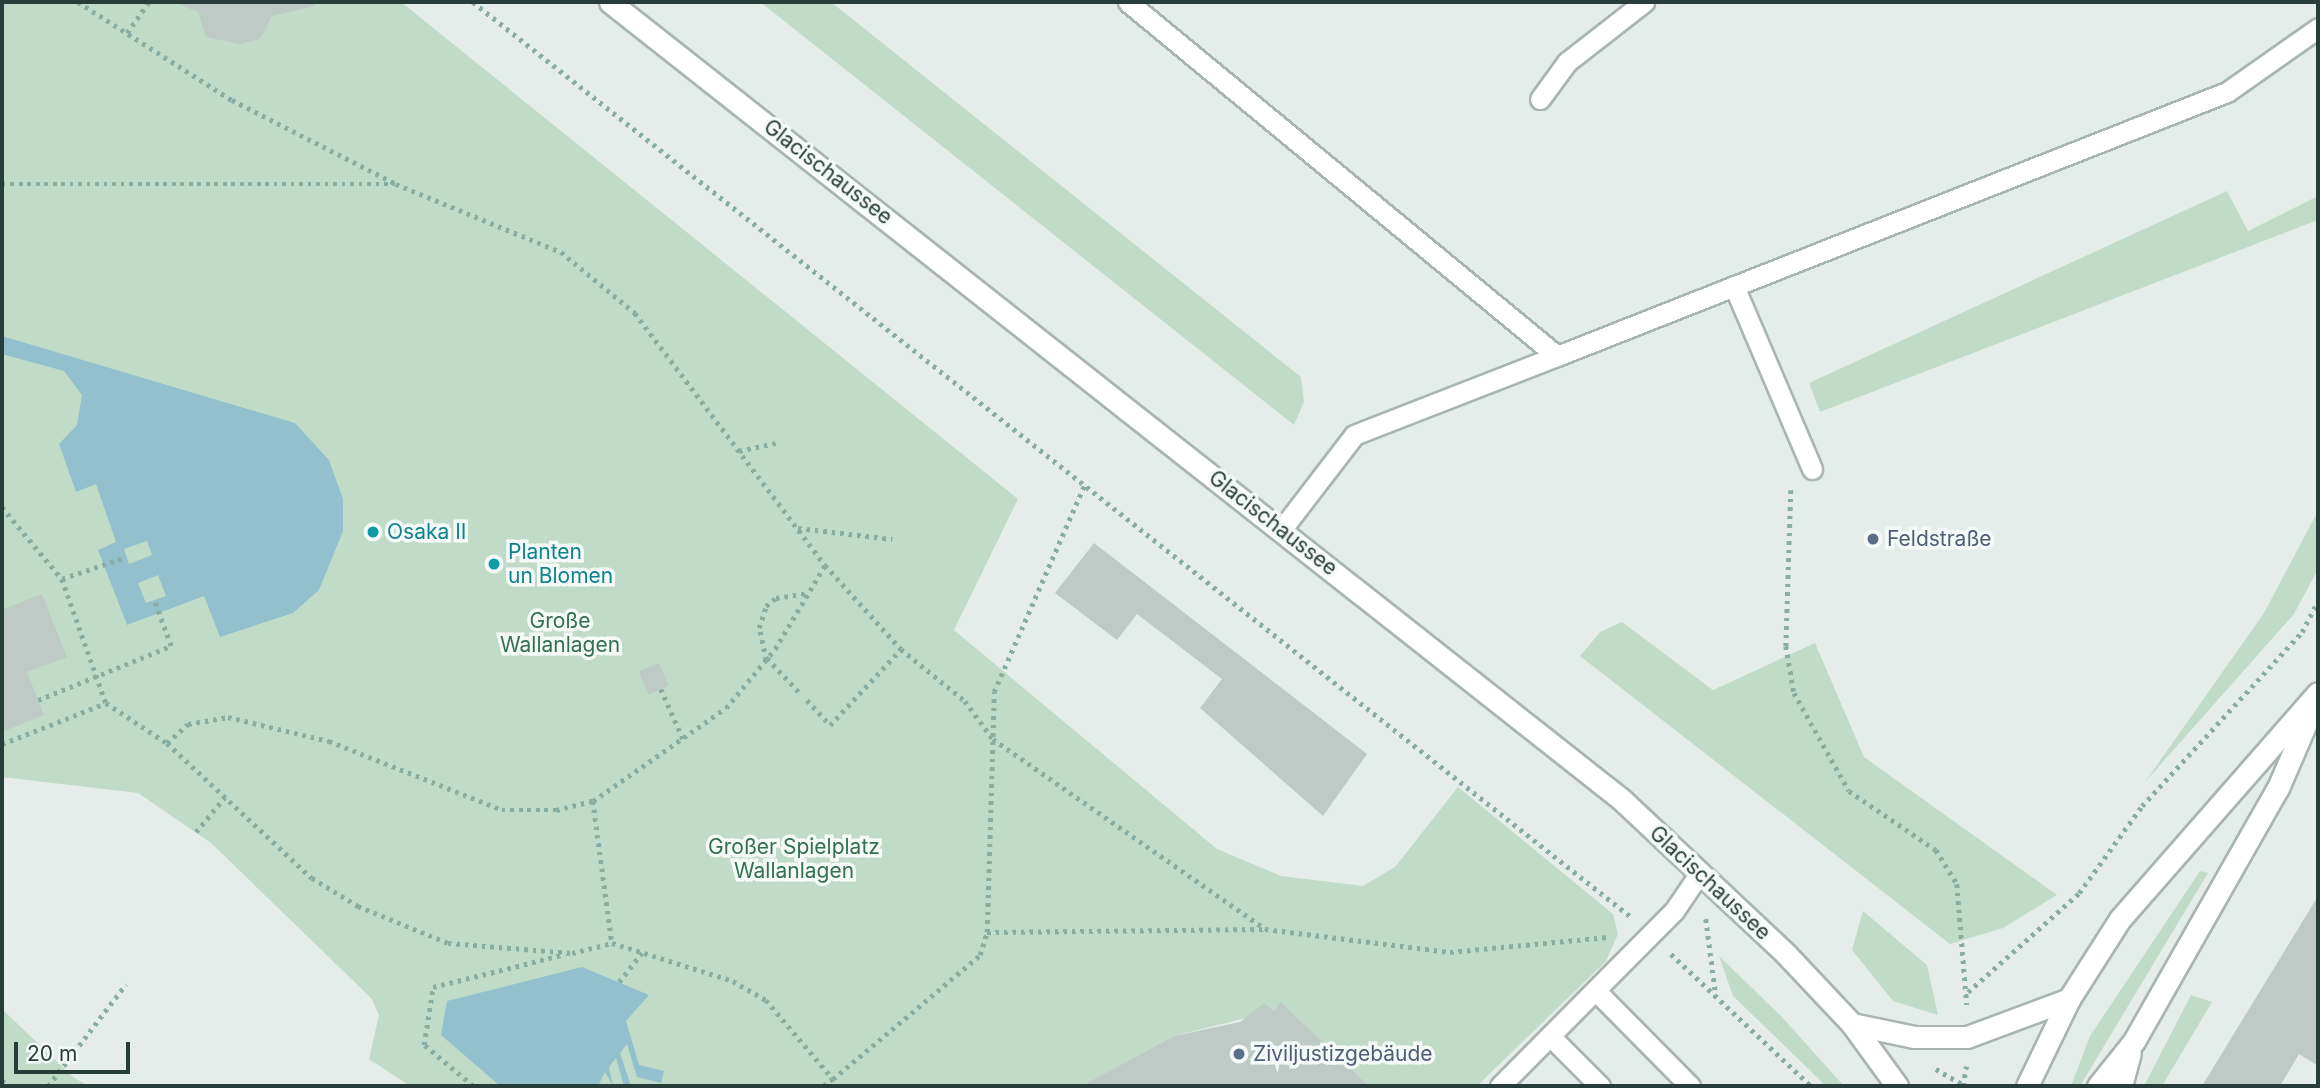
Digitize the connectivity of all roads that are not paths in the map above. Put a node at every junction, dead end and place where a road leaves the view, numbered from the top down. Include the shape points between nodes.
1 (610, 2) edge
2 (1128, 2) edge
3 (1644, 2) edge
4 (2318, 28) edge
5 (1540, 99) dead end
6 (1734, 286) junction
7 (1557, 356) junction
8 (1812, 469) dead end
9 (1282, 529) junction
10 (2318, 693) edge
11 (1699, 873) junction
12 (1596, 991) junction
13 (2069, 999) junction
14 (1853, 1024) junction
15 (1550, 1035) junction
16 (2134, 1041) junction
17 (1500, 1086) edge
18 (1600, 1086) edge
19 (1690, 1086) edge
20 (1897, 1086) edge
21 (2027, 1086) edge
22 (2098, 1086) edge
23 (2121, 1086) edge

1 - 9 street, Glacischaussee
2 - 7 lane
3 - 5 lane via 1567,62
4 - 6 lane via 2227,92
6 - 7 lane
6 - 8 lane
7 - 9 lane via 1354,435
9 - 11 street, Glacischaussee via 1620,799
10 - 13 street via 2153,877
10 - 16 street via 2278,788
11 - 12 lane via 1651,935
11 - 14 street, Glacischaussee
12 - 15 lane
12 - 19 lane
13 - 14 street via 1967,1037 1914,1037
13 - 21 street
14 - 20 street, Glacischaussee
15 - 17 lane
15 - 18 lane
16 - 22 street
16 - 23 street

